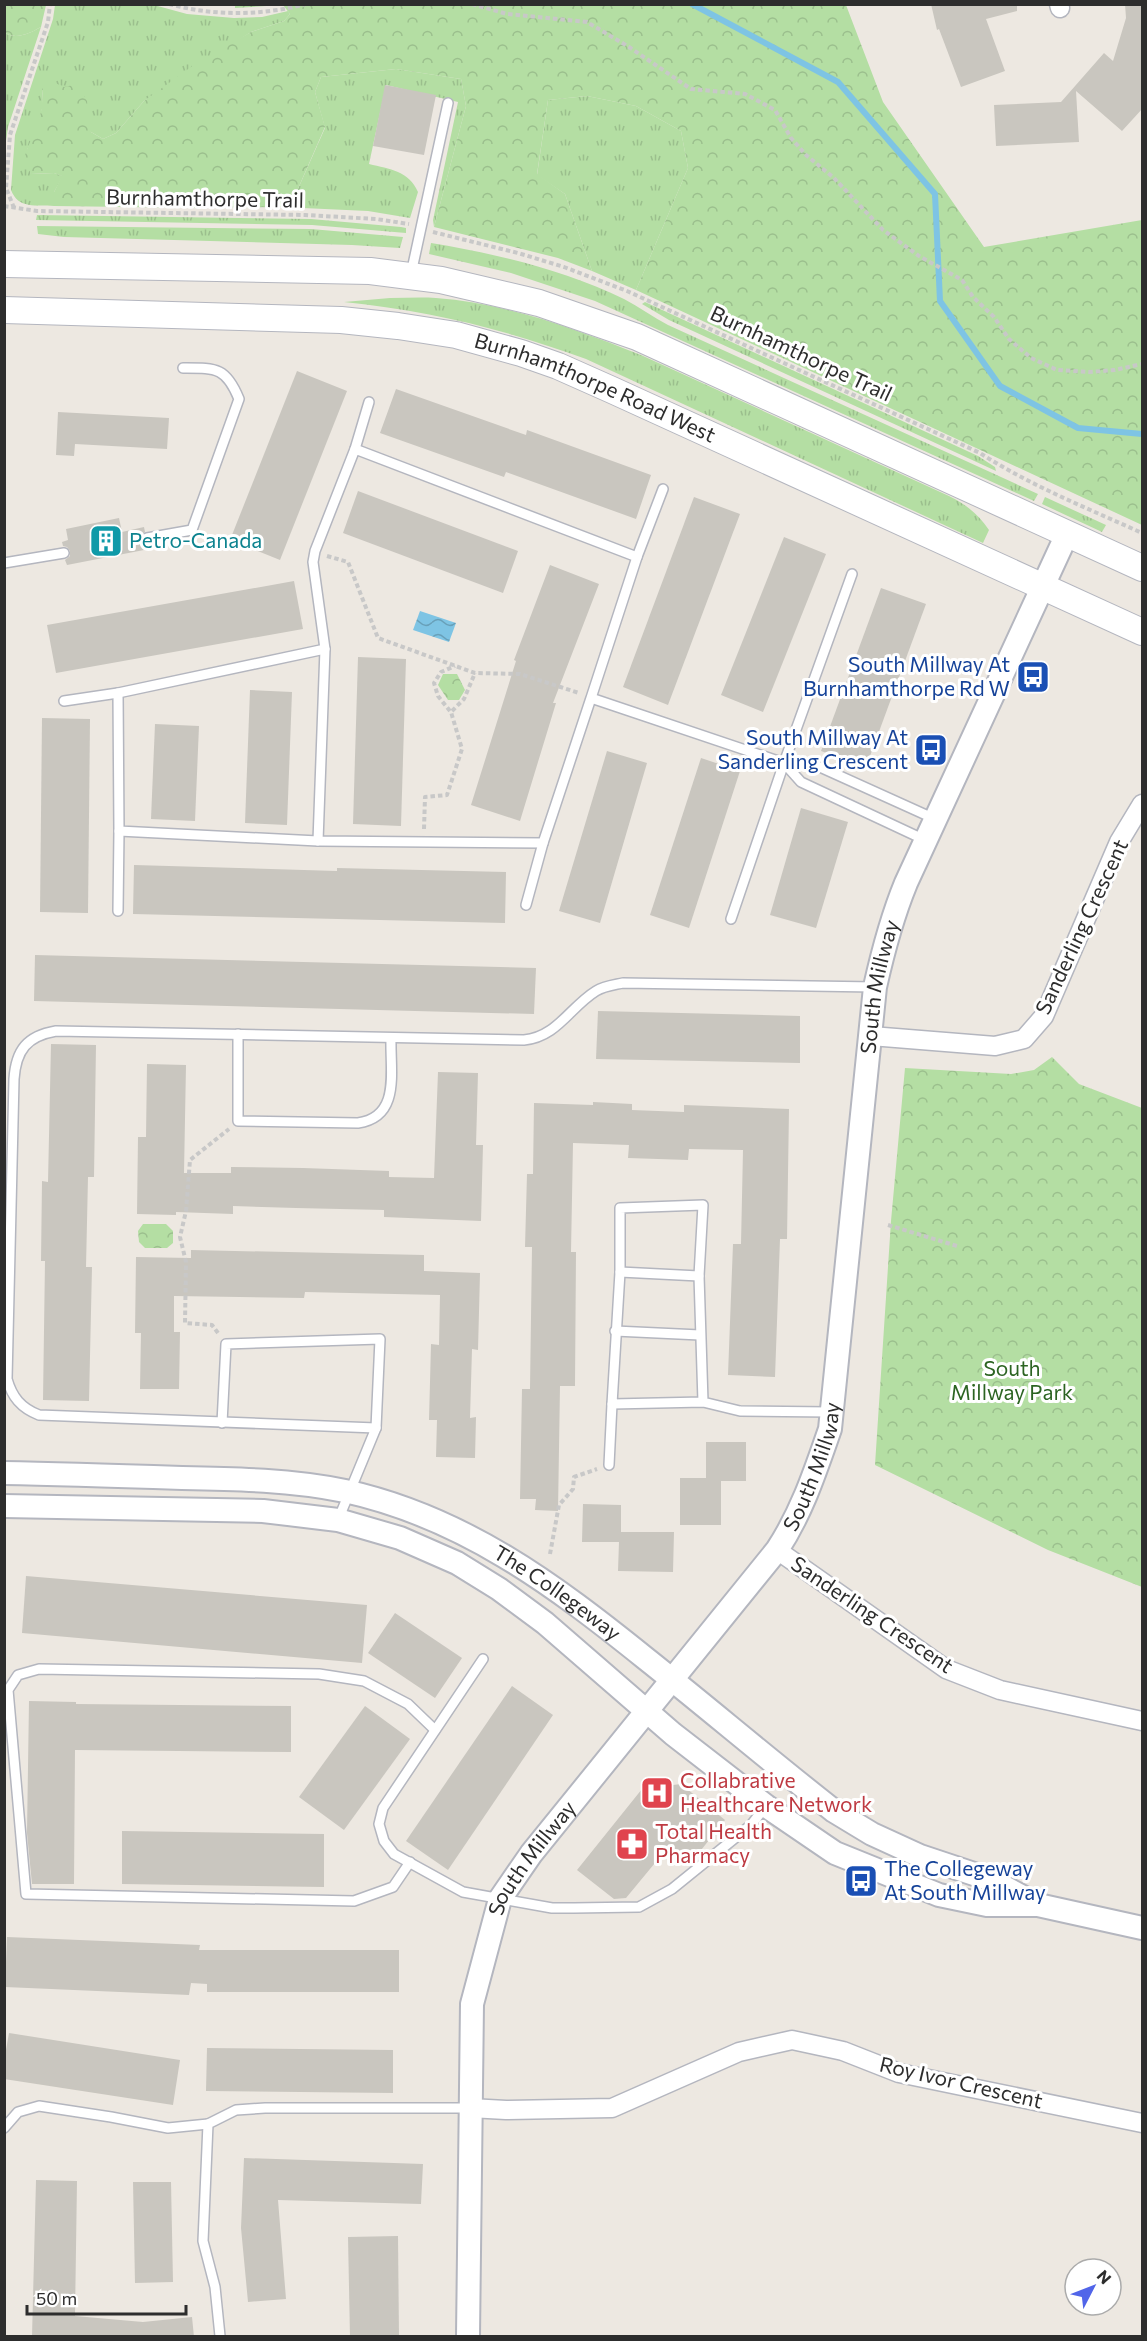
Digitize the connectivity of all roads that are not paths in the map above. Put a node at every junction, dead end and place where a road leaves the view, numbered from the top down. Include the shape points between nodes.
1 (448, 103) dead end
2 (4, 264) edge
3 (411, 275) junction
4 (4, 310) edge
5 (183, 368) dead end
6 (369, 402) dead end
7 (355, 449) junction
8 (663, 489) dead end
9 (1067, 534) junction
10 (147, 538) dead end
11 (64, 553) dead end
12 (637, 557) junction
13 (4, 563) edge
14 (1143, 568) edge
15 (852, 574) dead end
16 (1043, 586) junction
17 (1143, 632) edge
18 (325, 649) junction
19 (118, 693) junction
20 (591, 698) junction
21 (64, 701) dead end
22 (784, 763) junction
23 (1143, 804) edge
24 (935, 819) junction
25 (119, 831) junction
26 (926, 840) junction
27 (318, 841) junction
28 (543, 843) junction
29 (526, 905) dead end
30 (118, 911) dead end
31 (731, 919) dead end
32 (875, 987) junction
33 (238, 1034) junction
34 (870, 1036) junction
35 (391, 1038) junction
36 (620, 1272) junction
37 (699, 1276) junction
38 (615, 1331) junction
39 (700, 1335) junction
40 (703, 1402) junction
41 (612, 1404) junction
42 (832, 1412) junction
43 (222, 1423) junction
44 (376, 1428) junction
45 (609, 1465) road end
46 (4, 1473) edge
47 (348, 1492) junction
48 (4, 1506) edge
49 (338, 1520) junction
50 (777, 1550) junction
51 (483, 1659) dead end
52 (673, 1680) junction
53 (647, 1711) junction
54 (1143, 1721) edge
55 (435, 1730) junction
56 (766, 1806) junction
57 (410, 1862) junction
58 (500, 1899) junction
59 (1038, 1905) junction
60 (1143, 1928) edge
61 (470, 2108) junction
62 (1143, 2123) edge
63 (208, 2124) junction
64 (4, 2128) edge
65 (220, 2337) edge
66 (468, 2337) edge

1 - 3 lane
2 - 3 main road via 346,269
3 - 9 main road via 529,300 607,325
4 - 16 main road, Burnhamthorpe Road West via 341,320 427,330 483,342 558,366
5 - 10 lane via 210,368 231,379 239,399 192,530
6 - 7 lane
7 - 12 lane
7 - 18 lane via 315,551 314,574
8 - 12 lane
9 - 14 main road
9 - 16 street, South Millway
11 - 13 lane
12 - 20 lane
15 - 22 lane
16 - 17 main road, Burnhamthorpe Road West
16 - 24 street, South Millway
18 - 19 lane
18 - 27 lane
19 - 21 lane
19 - 25 lane
20 - 22 lane
20 - 28 lane
22 - 24 lane via 811,763
22 - 26 lane via 801,782
22 - 31 lane
23 - 34 street, Sanderling Crescent via 1119,842 1044,1016 1024,1039 995,1046
24 - 26 street, South Millway
25 - 27 lane
25 - 30 lane
26 - 32 street, South Millway via 893,916
27 - 28 lane
28 - 29 lane
32 - 34 street, South Millway
32 - 35 lane via 623,983 598,990 554,1029 534,1039
33 - 35 lane
33 - 35 lane via 238,1121 372,1121 384,1111 390,1098
33 - 43 lane via 47,1032 20,1051 14,1079 7,1379 11,1391 27,1411 39,1415
34 - 42 street, South Millway
36 - 37 lane
36 - 37 lane via 620,1208 703,1204
36 - 38 lane
37 - 39 lane
38 - 39 lane
38 - 41 lane
39 - 40 lane
40 - 41 lane
40 - 42 lane via 740,1411
41 - 45 lane
42 - 50 street, South Millway via 808,1492
43 - 44 lane
43 - 44 lane via 226,1344 380,1339
44 - 47 lane
46 - 47 street, The Collegeway via 248,1479
47 - 49 lane
47 - 52 street, The Collegeway via 404,1509 482,1542 590,1613
48 - 49 street, The Collegeway via 263,1511
49 - 53 street, The Collegeway via 400,1538 457,1563 491,1584 545,1623
50 - 52 street, South Millway
50 - 54 street, Sanderling Crescent via 946,1669 1000,1690
51 - 55 lane
52 - 53 street, South Millway
52 - 59 street, The Collegeway via 834,1811 872,1834 920,1856 988,1879
53 - 56 street, The Collegeway
53 - 58 street, South Millway via 531,1854
55 - 57 lane via 383,1808 379,1824 384,1841 394,1854
55 - 57 lane via 408,1704 364,1681 319,1674 39,1669 18,1675 8,1690 26,1894 354,1901 393,1887
56 - 58 lane via 751,1825 672,1889 639,1907 552,1908
56 - 59 street, The Collegeway via 835,1853 939,1895 987,1905
57 - 58 lane via 463,1892
58 - 61 street, South Millway via 472,2004
59 - 60 street, The Collegeway
61 - 62 street, Roy Ivor Crescent via 612,2108 739,2052 792,2040 843,2051 899,2073
61 - 63 lane via 265,2108 236,2110
61 - 66 street, South Millway
63 - 64 lane via 168,2128 39,2106 18,2112
63 - 65 lane via 203,2241 215,2287

